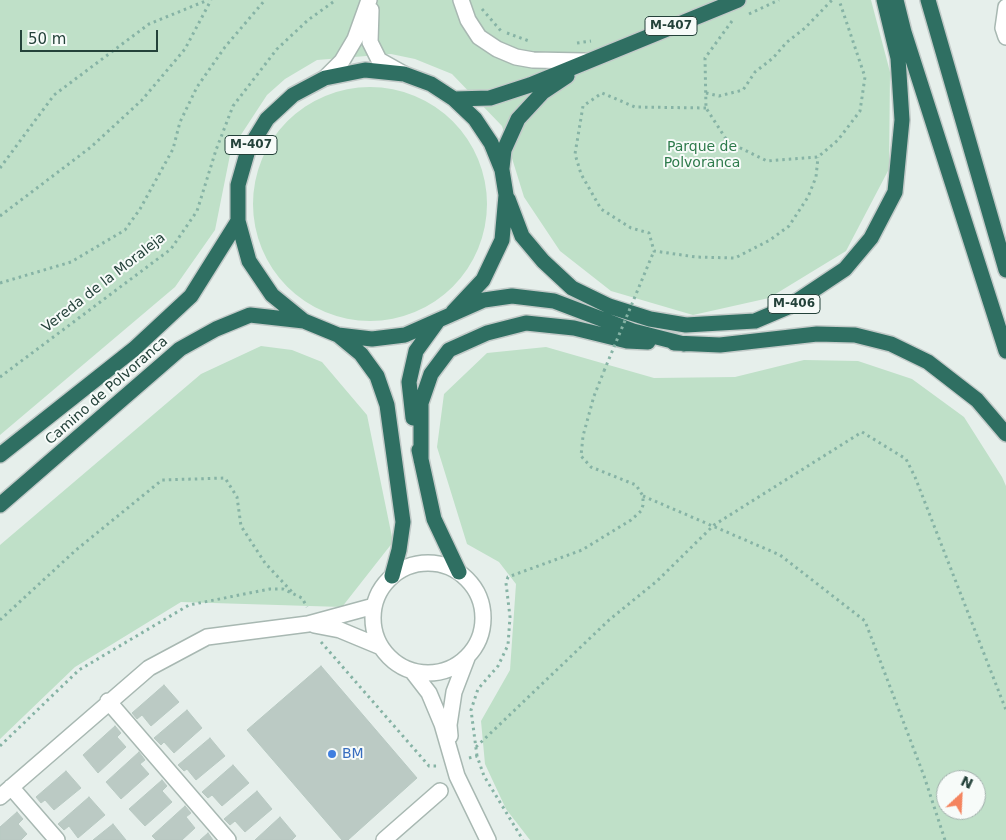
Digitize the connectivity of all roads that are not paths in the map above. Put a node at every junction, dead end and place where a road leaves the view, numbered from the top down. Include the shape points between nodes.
1 (371, 0) edge
2 (461, 0) edge
3 (738, 0) edge
4 (884, 0) edge
5 (896, 0) edge
6 (928, 0) edge
7 (1006, 7) edge
8 (1005, 33) edge
9 (600, 46) junction
10 (584, 61) junction
11 (404, 74) junction
12 (325, 78) junction
13 (454, 99) junction
14 (502, 170) junction
15 (506, 195) junction
16 (238, 221) junction
17 (1006, 270) edge
18 (453, 312) junction
19 (304, 321) junction
20 (437, 322) junction
21 (338, 335) junction
22 (684, 344) junction
23 (1006, 351) edge
24 (1006, 434) edge
25 (0, 455) edge
26 (421, 460) junction
27 (0, 504) edge
28 (459, 572) junction
29 (392, 576) junction
30 (374, 606) junction
31 (308, 624) junction
32 (381, 647) junction
33 (467, 658) junction
34 (412, 671) junction
35 (108, 701) junction
36 (453, 762) junction
37 (440, 791) dead end
38 (6, 792) edge
39 (57, 840) edge
40 (228, 840) edge
41 (384, 840) edge
42 (488, 840) edge

1 - 11 street via 370,42 380,60
1 - 12 street via 355,39 342,61
2 - 10 street via 468,20 480,37 497,49 533,60
3 - 9 highway, M-407
4 - 15 highway, M-406 via 898,58 902,120 895,192 871,238 845,269 788,307 755,321 686,325 650,319 609,306 572,288 543,261 522,236
5 - 23 highway
6 - 17 highway
7 - 8 street
9 - 10 highway, M-407
9 - 14 highway, M-407 via 543,92 518,119 504,150
10 - 13 highway, M-407 via 490,98
11 - 12 highway, M-407 via 365,70
11 - 13 highway, M-407 via 431,84
12 - 16 highway, M-407 via 293,95 267,120 248,150 238,185
13 - 14 highway, M-407 via 475,119 492,143
14 - 15 highway, M-407
15 - 18 highway, M-407 via 502,240 495,256 483,280
16 - 19 highway, M-407 via 249,261 272,295
16 - 25 highway, Camino de Polvoranca via 191,296 134,349
18 - 20 highway, M-407
18 - 22 highway, M-406 via 484,300 512,296 554,300 633,332
19 - 21 highway, M-407
19 - 27 highway, Camino de Polvoranca / M-407 via 250,315 216,329 180,350
20 - 21 highway, M-407 via 397,336 372,339
20 - 26 highway via 416,350 409,382
21 - 29 highway via 361,354 377,376 387,404 403,522 400,550
22 - 24 highway, M-406 via 720,345 816,334 856,335 891,344 928,362 978,400
22 - 26 highway, M-406 via 627,341 574,328 526,323 486,333 449,350 431,374 421,403
26 - 28 highway via 434,519
28 - 29 street via 443,564 425,562 407,566
28 - 33 street via 471,582 484,613 477,645
29 - 30 street via 381,589
30 - 31 street
30 - 32 street via 374,626
31 - 32 street via 340,630
31 - 35 street via 208,637 149,668
32 - 34 street via 400,666
33 - 34 street via 441,672
33 - 36 street via 454,692 449,725
34 - 36 street via 429,693
35 - 38 street
35 - 40 street
36 - 42 street
37 - 41 street
38 - 39 street

